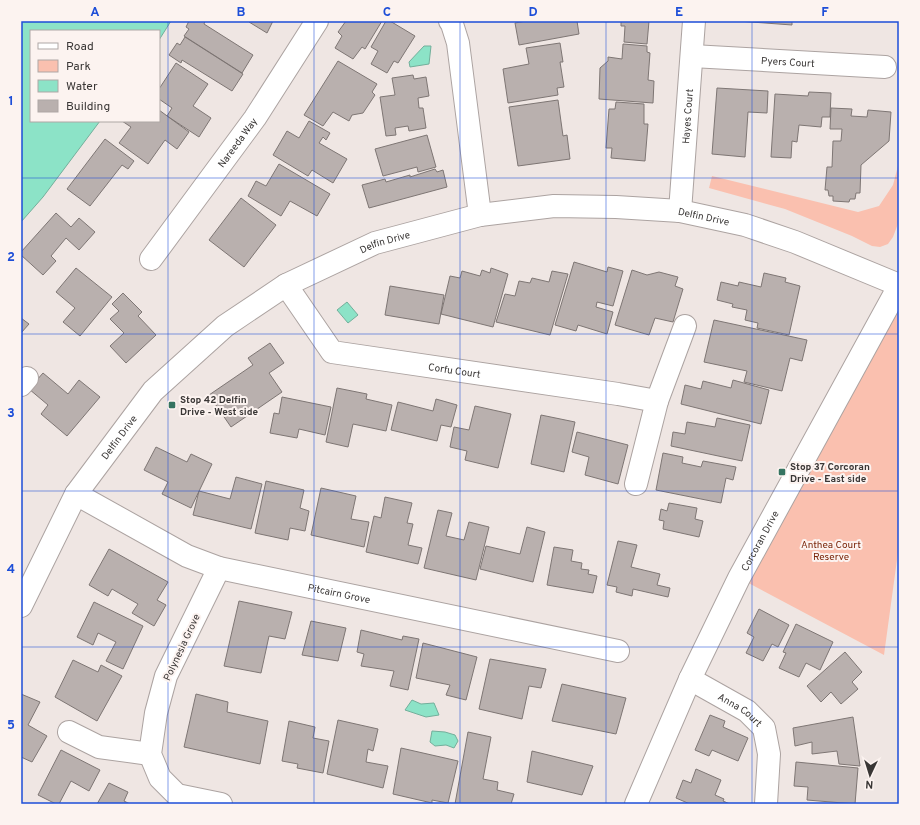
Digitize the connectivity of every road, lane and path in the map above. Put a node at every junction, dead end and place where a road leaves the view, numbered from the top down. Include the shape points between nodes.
1 (317, 21) edge
2 (450, 21) edge
3 (694, 21) edge
4 (692, 56) junction
5 (885, 67) dead end
6 (680, 211) junction
7 (480, 215) junction
8 (151, 259) dead end
9 (286, 285) junction
10 (899, 286) edge
11 (685, 326) dead end
12 (657, 402) junction
13 (636, 484) dead end
14 (76, 494) junction
15 (219, 568) junction
16 (21, 606) edge
17 (618, 651) dead end
18 (690, 680) junction
19 (69, 732) dead end
20 (150, 754) junction
21 (221, 804) edge
22 (636, 804) edge
23 (766, 804) edge

1 - 8 street, Nareeda Way via 255,118
2 - 7 street via 458,42
3 - 4 street, Hayes Court
4 - 5 street, Pyers Court
4 - 6 street, Hayes Court
6 - 7 street, Delfin Drive via 554,206
6 - 10 street, Delfin Drive via 745,225 795,242
7 - 9 street, Delfin Drive via 375,243
9 - 12 street, Corfu Court via 332,352
9 - 14 street, Delfin Drive via 225,326 153,391
10 - 18 street, Corcoran Drive via 739,578
11 - 12 street
12 - 13 street
14 - 15 street, Pitcairn Grove via 187,556
14 - 16 street, Delfin Drive
15 - 17 street, Pitcairn Grove
15 - 20 street, Polynesia Grove via 166,676 156,713
18 - 22 street, Corcoran Drive
18 - 23 street, Anna Court via 747,711 764,728 769,754
19 - 20 street via 99,747
20 - 21 street via 160,778 177,795

